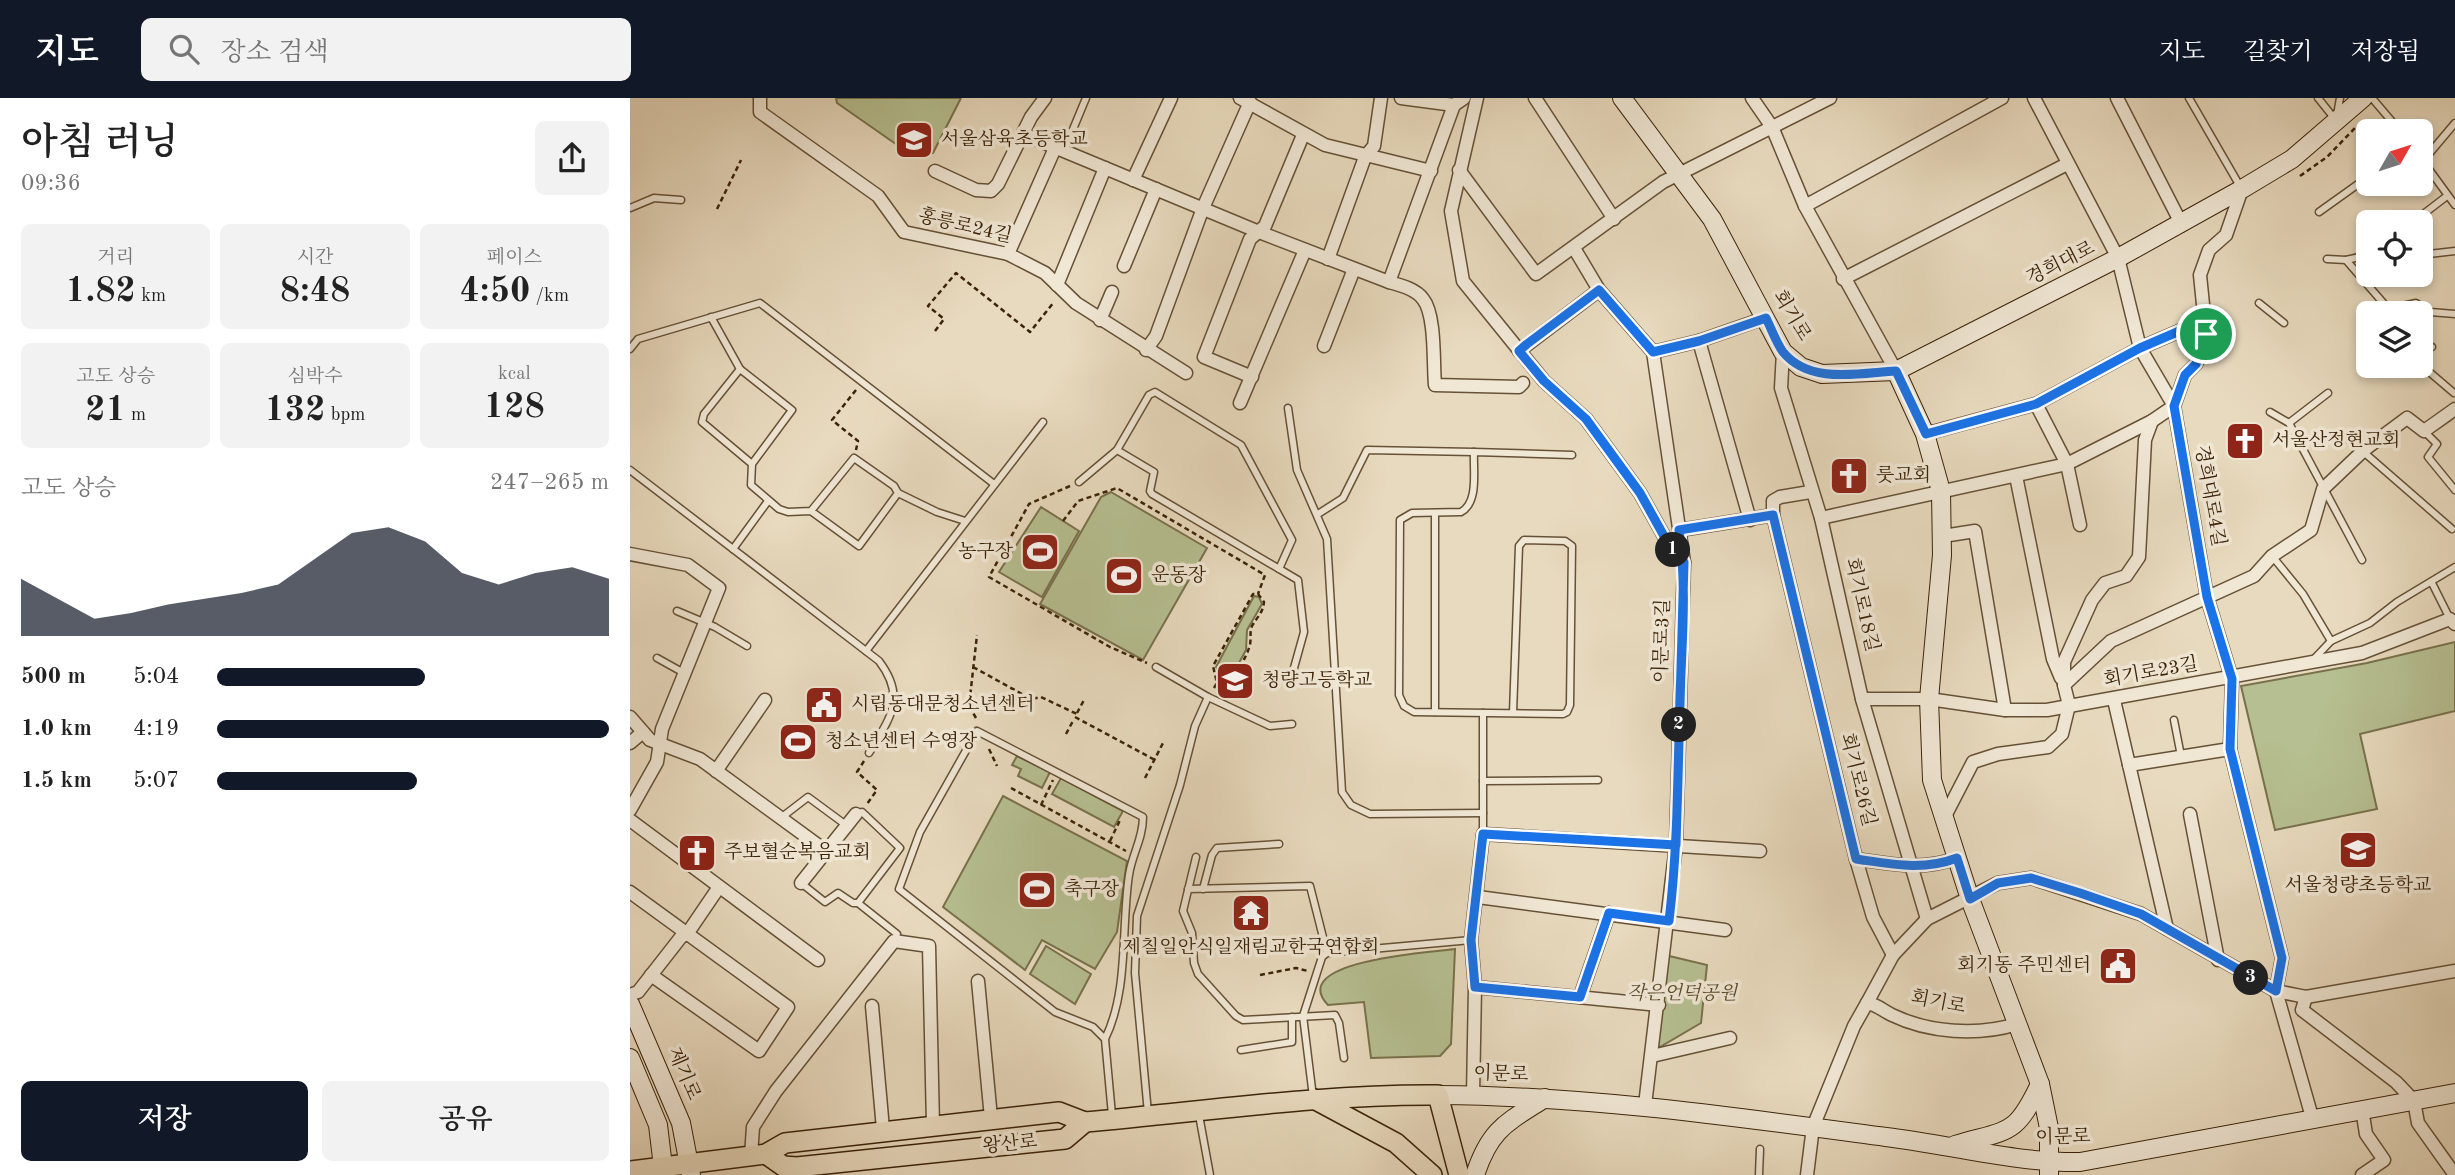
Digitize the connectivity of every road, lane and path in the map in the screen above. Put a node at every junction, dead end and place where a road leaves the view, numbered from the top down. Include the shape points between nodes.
1 (760, 98) edge
2 (1045, 98) edge
3 (1086, 98) edge
4 (1171, 98) edge
5 (1381, 98) edge
6 (1401, 98) edge
7 (1477, 98) edge
8 (1535, 98) edge
9 (1622, 98) edge
10 (1752, 98) edge
11 (1830, 98) edge
12 (2002, 98) edge
13 (2034, 98) edge
14 (2117, 98) edge
15 (2189, 98) edge
16 (2318, 98) edge
17 (2340, 98) edge
18 (2363, 98) edge
19 (2372, 98) edge
20 (1245, 100) edge
21 (1455, 100) edge
22 (2390, 119) edge
23 (2336, 121) junction
24 (2455, 123) edge
25 (2356, 126) edge
26 (1772, 127) junction
27 (1023, 134) junction
28 (1303, 135) junction
29 (2433, 147) edge
30 (1060, 150) junction
31 (1365, 157) junction
32 (741, 160) dead end
33 (2067, 164) junction
34 (1105, 168) junction
35 (1459, 170) junction
36 (935, 171) dead end
37 (1431, 171) junction
38 (1681, 175) junction
39 (2300, 176) dead end
40 (2433, 176) edge
41 (1133, 180) junction
42 (2356, 186) edge
43 (1156, 189) junction
44 (2242, 189) junction
45 (2447, 195) junction
46 (681, 200) dead end
47 (2455, 205) edge
48 (1805, 206) junction
49 (630, 208) edge
50 (1203, 208) junction
51 (717, 209) dead end
52 (2428, 210) edge
53 (2319, 212) dead end
54 (1614, 219) junction
55 (2182, 225) junction
56 (1259, 232) junction
57 (1574, 248) junction
58 (1305, 250) junction
59 (2455, 251) edge
60 (1008, 254) junction
61 (2433, 254) edge
62 (2356, 257) edge
63 (2118, 258) junction
64 (1328, 259) junction
65 (2327, 259) dead end
66 (2346, 260) junction
67 (1124, 266) dead end
68 (1354, 269) junction
69 (1843, 279) junction
70 (1389, 282) junction
71 (1060, 288) junction
72 (1599, 290) junction
73 (1112, 292) dead end
74 (2381, 301) edge
75 (2259, 303) dead end
76 (2433, 312) edge
77 (2455, 314) edge
78 (711, 317) junction
79 (1766, 318) junction
80 (1100, 320) junction
81 (2205, 320) junction
82 (2284, 323) dead end
83 (934, 331) dead end
84 (630, 332) edge
85 (638, 339) junction
86 (1699, 341) junction
87 (1324, 346) dead end
88 (2140, 348) junction
89 (630, 349) edge
90 (1146, 350) junction
91 (1519, 351) junction
92 (1653, 352) junction
93 (1783, 352) junction
94 (740, 369) junction
95 (1896, 371) junction
96 (1186, 373) dead end
97 (2433, 375) edge
98 (1530, 376) junction
99 (1252, 377) junction
100 (873, 390) junction
101 (2454, 392) edge
102 (2328, 393) dead end
103 (1240, 402) dead end
104 (2036, 404) junction
105 (2174, 406) junction
106 (1288, 408) dead end
107 (2454, 411) edge
108 (2270, 412) dead end
109 (2152, 421) junction
110 (1043, 422) dead end
111 (2290, 423) junction
112 (2424, 431) junction
113 (1926, 434) junction
114 (2344, 435) dead end
115 (1117, 450) junction
116 (2364, 450) junction
117 (1474, 452) junction
118 (1572, 455) dead end
119 (854, 458) junction
120 (752, 464) junction
121 (2067, 464) junction
122 (630, 470) edge
123 (2017, 476) junction
124 (1079, 482) joint
125 (994, 484) junction
126 (2323, 489) junction
127 (2455, 489) edge
128 (1941, 491) junction
129 (1810, 492) junction
130 (898, 493) junction
131 (768, 501) junction
132 (811, 511) junction
133 (1435, 513) junction
134 (1318, 514) junction
135 (1773, 515) junction
136 (1821, 518) junction
137 (1750, 520) junction
138 (965, 521) junction
139 (1063, 521) dead end
140 (2080, 525) dead end
141 (2452, 529) dead end
142 (1679, 530) junction
143 (1943, 536) junction
144 (733, 549) junction
145 (630, 554) edge
146 (2272, 556) junction
147 (2362, 561) dead end
148 (1684, 562) junction
149 (2455, 567) edge
150 (1279, 569) junction
151 (2432, 583) junction
152 (1258, 594) junction
153 (2207, 597) junction
154 (677, 611) dead end
155 (2452, 621) edge
156 (705, 622) junction
157 (977, 635) dead end
158 (2331, 641) junction
159 (747, 646) dead end
160 (866, 651) junction
161 (657, 658) dead end
162 (2312, 661) junction
163 (974, 667) junction
164 (1156, 667) joint
165 (684, 673) junction
166 (1292, 675) dead end
167 (2232, 679) junction
168 (1217, 682) junction
169 (1227, 684) junction
170 (2064, 685) junction
171 (1241, 692) dead end
172 (1209, 697) junction
173 (1862, 699) junction
174 (1929, 699) junction
175 (765, 700) dead end
176 (1084, 700) dead end
177 (2114, 700) junction
178 (2069, 705) junction
179 (2005, 710) junction
180 (1435, 712) junction
181 (1483, 713) junction
182 (1513, 713) junction
183 (1076, 716) junction
184 (630, 717) edge
185 (976, 718) dead end
186 (2174, 720) dead end
187 (1292, 724) dead end
188 (643, 732) junction
189 (1066, 734) dead end
190 (630, 743) edge
191 (658, 744) junction
192 (1163, 744) dead end
193 (2233, 748) junction
194 (869, 753) joint
195 (2181, 756) junction
196 (1154, 760) junction
197 (2129, 765) junction
198 (716, 771) junction
199 (1145, 778) dead end
200 (1598, 780) dead end
201 (1483, 781) junction
202 (1011, 789) dead end
203 (1127, 806) junction
204 (630, 810) edge
205 (858, 813) junction
206 (1483, 813) junction
207 (2190, 814) dead end
208 (782, 817) junction
209 (630, 820) edge
210 (1942, 820) junction
211 (846, 825) junction
212 (1483, 834) junction
213 (1110, 842) junction
214 (1279, 844) dead end
215 (1676, 845) junction
216 (1760, 850) dead end
217 (826, 851) junction
218 (1136, 855) junction
219 (1196, 858) dead end
220 (1957, 858) junction
221 (1856, 859) junction
222 (1910, 866) junction
223 (801, 883) joint
224 (719, 887) junction
225 (1188, 889) junction
226 (1203, 889) junction
227 (630, 892) edge
228 (1478, 897) junction
229 (1970, 899) junction
230 (858, 903) junction
231 (1609, 913) junction
232 (1927, 919) junction
233 (1669, 921) junction
234 (2167, 929) junction
235 (1725, 930) dead end
236 (687, 934) junction
237 (1471, 940) junction
238 (894, 941) junction
239 (1327, 953) junction
240 (1893, 955) junction
241 (818, 960) dead end
242 (2218, 960) junction
243 (2455, 971) edge
244 (1315, 974) junction
245 (651, 975) junction
246 (1260, 975) dead end
247 (978, 981) dead end
248 (1475, 987) junction
249 (2276, 991) junction
250 (630, 995) edge
251 (1580, 997) junction
252 (2306, 997) junction
253 (1867, 1003) junction
254 (630, 1004) edge
255 (1659, 1005) junction
256 (872, 1006) dead end
257 (1303, 1016) junction
258 (1292, 1017) junction
259 (2017, 1024) junction
260 (1730, 1038) dead end
261 (1105, 1039) junction
262 (1241, 1050) dead end
263 (1652, 1056) junction
264 (630, 1058) edge
265 (1344, 1058) dead end
266 (2040, 1084) junction
267 (2455, 1093) edge
268 (1438, 1095) junction
269 (1474, 1095) junction
270 (1545, 1098) junction
271 (1313, 1099) junction
272 (2414, 1101) junction
273 (1645, 1105) junction
274 (2362, 1109) junction
275 (1198, 1111) junction
276 (1149, 1116) junction
277 (2312, 1117) junction
278 (991, 1118) junction
279 (1112, 1119) junction
280 (1085, 1122) junction
281 (933, 1125) junction
282 (1813, 1127) junction
283 (883, 1129) junction
284 (1954, 1146) junction
285 (1760, 1149) dead end
286 (759, 1155) junction
287 (690, 1169) edge
288 (2049, 1169) edge
289 (630, 1171) edge
290 (663, 1171) edge
291 (789, 1171) edge
292 (1210, 1175) edge
293 (1432, 1175) edge
294 (1459, 1175) edge
295 (1475, 1175) edge
296 (1759, 1175) edge
297 (1807, 1175) edge
298 (2362, 1175) edge
299 (2455, 1175) edge

1 - 60 street, 홍릉로24길 via 760,112 878,196 904,232
2 - 27 street
3 - 30 lane
4 - 41 street
5 - 31 street via 1374,146
6 - 21 street
7 - 35 street
8 - 54 street
9 - 38 main road, 회기로
10 - 26 street
11 - 26 street
12 - 48 street
13 - 33 street, 경희대로4길
14 - 55 street
15 - 44 lane
16 - 23 lane
17 - 23 lane
18 - 23 main road, 경희대로
19 - 22 lane
20 - 28 street
20 - 50 street
21 - 37 street
23 - 44 main road, 경희대로 via 2292,159
24 - 29 lane
25 - 39 path via 2327,157
26 - 38 street
26 - 48 street
27 - 30 street
27 - 36 street via 998,184 987,193
28 - 31 street
28 - 56 street
30 - 34 street
30 - 60 street
31 - 37 street via 1376,155
31 - 64 street
32 - 51 path
33 - 63 street, 경희대로4길
33 - 69 street
34 - 41 street
34 - 71 street
35 - 57 street via 1536,274
35 - 91 street via 1451,211 1463,281
37 - 70 street
38 - 54 street via 1663,182
38 - 79 main road, 회기로 via 1727,244
40 - 45 lane
41 - 43 street
42 - 53 lane
43 - 50 street
43 - 67 street
44 - 55 main road, 경희대로
44 - 81 street via 2227,235 2208,250 2200,275
45 - 47 lane
45 - 52 lane
46 - 49 lane via 654,198
48 - 69 street
50 - 56 street
50 - 90 street via 1156,336
54 - 57 street
55 - 63 main road, 경희대로
56 - 58 street
56 - 99 street via 1250,239 1204,357
57 - 72 street
58 - 64 street
58 - 99 street
59 - 61 lane
60 - 71 street, 홍릉로24길 via 1045,273
62 - 66 lane
63 - 88 street, 경희대로4길
63 - 95 main road, 경희대로
64 - 68 street
65 - 66 lane
66 - 74 lane
68 - 70 street
68 - 87 street
69 - 95 street
70 - 98 street via 1407,287 1423,299 1431,321 1435,385 1519,387
71 - 80 street, 홍릉로24길
71 - 83 path via 1031,331 956,273 928,306 944,319
72 - 91 street
72 - 92 street
73 - 80 street
75 - 82 lane
76 - 77 lane
78 - 85 lane
78 - 94 lane
78 - 100 lane via 753,304 767,306
79 - 86 street
79 - 93 main road, 회기로
80 - 90 street, 홍릉로24길
81 - 88 street
81 - 105 street via 2204,346 2185,375
84 - 85 lane
85 - 89 lane
86 - 92 street
86 - 137 street
88 - 104 street
88 - 105 street, 경희대로4길
90 - 96 street, 홍릉로24길
91 - 98 street
92 - 142 street, 이문로3길
93 - 95 main road, 회기로 via 1822,374
93 - 129 street, 회기로18길 via 1781,388
94 - 120 lane via 702,422
94 - 120 lane via 792,410
95 - 113 main road
97 - 101 lane
98 - 148 street via 1586,419
99 - 103 street
100 - 119 path via 868,396 858,388 832,420 858,440
100 - 125 lane
101 - 107 lane
102 - 111 lane
104 - 113 street
104 - 121 street
105 - 109 street
105 - 153 street, 경희대로4길
106 - 134 lane via 1297,470
107 - 112 street
108 - 111 lane
109 - 121 street
109 - 170 street via 2145,440 2139,557 2126,576 2105,583 2091,600 2064,662
110 - 125 lane
111 - 126 lane
112 - 116 street via 2407,418
112 - 127 lane via 2437,444 2428,457
113 - 128 main road
114 - 116 lane
115 - 124 lane
115 - 150 lane via 1154,472 1152,494
115 - 150 lane via 1155,392 1241,445 1292,540
116 - 126 street
116 - 141 lane
117 - 118 lane
117 - 133 lane via 1471,505 1461,512
117 - 134 lane via 1367,450 1343,498
119 - 130 lane
119 - 132 lane
120 - 131 lane via 751,485
121 - 123 street
121 - 140 street
122 - 144 lane
123 - 128 street
123 - 170 street via 2053,659
124 - 164 path via 1030,505 989,577 1110,648
125 - 138 lane
126 - 146 street via 2311,530
126 - 147 lane
128 - 136 street
128 - 143 main road
129 - 135 street via 1780,496 1773,501
129 - 136 street, 회기로18길
130 - 132 lane via 859,545
130 - 138 lane
131 - 132 lane via 783,511
131 - 144 lane
133 - 180 lane
133 - 180 lane via 1408,514 1399,520 1399,695 1408,710
134 - 206 lane via 1328,547 1342,792 1352,805 1370,814
135 - 137 street
135 - 221 street, 회기로26길
136 - 173 street, 회기로18길
137 - 142 street
138 - 160 lane
139 - 152 path via 1078,501 1117,488 1265,575
142 - 148 street, 이문로3길
143 - 174 main road
143 - 179 street via 1975,531
144 - 160 lane
145 - 156 street via 688,565 718,585
146 - 153 street via 2254,576
146 - 158 lane via 2303,594
148 - 215 street, 이문로3길
149 - 151 lane
150 - 166 lane via 1298,580 1301,589 1304,632
151 - 155 lane
151 - 158 lane via 2370,623
152 - 168 path via 1253,594 1213,666
152 - 169 path via 1264,601 1251,628 1250,648 1237,676
153 - 167 street, 경희대로4길
153 - 170 street via 2111,641
154 - 156 lane
155 - 162 street, 회기로23길 via 2362,653
156 - 159 lane
156 - 165 street
157 - 163 path
158 - 162 lane
160 - 194 lane via 885,669 895,701
161 - 165 lane
162 - 167 street, 회기로23길
163 - 183 path via 1031,699 1043,697
163 - 185 path via 969,706
164 - 172 lane
165 - 191 street
167 - 177 street, 회기로23길
167 - 193 street, 경희대로4길
168 - 169 path
168 - 172 path
169 - 171 path
170 - 178 street
172 - 187 lane via 1270,726
172 - 276 lane via 1195,726 1137,916 1135,973
173 - 174 street
173 - 222 street, 회기로18길
174 - 179 street, 회기로23길
174 - 210 main road via 1929,756
175 - 198 street
176 - 183 path
177 - 178 street, 회기로23길
177 - 197 street
178 - 179 street, 회기로23길
178 - 210 street via 2063,734 2048,747 1973,762
180 - 181 lane
181 - 182 lane
181 - 201 lane
182 - 182 lane via 1518,546 1524,540 1565,541 1573,551 1570,705 1563,714
183 - 189 path
183 - 196 path
184 - 188 street
186 - 195 lane
188 - 190 street
188 - 191 street
191 - 198 street
191 - 204 street via 657,762
192 - 196 path
193 - 195 street
193 - 249 street, 경희대로4길 via 2273,906 2282,958
194 - 205 path via 857,772 877,790
195 - 197 street
196 - 199 path
197 - 234 street
198 - 208 street
200 - 201 lane
201 - 206 lane
202 - 213 path
203 - 213 path
203 - 218 lane via 1143,817
203 - 261 lane via 977,731 920,832 899,889 1055,1012 1093,1027
205 - 211 street
205 - 230 lane via 900,848
206 - 212 lane
207 - 242 street
208 - 211 lane via 808,797
208 - 217 street
209 - 224 street
210 - 220 main road
211 - 217 street
212 - 215 street
212 - 228 street
213 - 218 path
214 - 226 lane via 1217,848
215 - 216 street
215 - 233 street, 이문로3길
217 - 223 street
218 - 261 lane via 1129,874 1115,1017
219 - 225 lane
220 - 222 street
220 - 229 main road
221 - 222 street
221 - 240 street, 회기로26길 via 1873,917
222 - 232 street, 회기로18길
223 - 230 lane via 825,902 838,893
224 - 236 street
224 - 241 street
225 - 226 lane
225 - 258 lane via 1184,911 1198,974 1240,1018
226 - 239 lane via 1310,886
227 - 236 street
228 - 231 street
228 - 237 street
229 - 232 street
229 - 234 street via 1998,883 2031,878 2141,914
229 - 259 main road
230 - 238 lane via 897,934
231 - 233 street
231 - 251 street
232 - 240 street
233 - 235 street
233 - 255 street, 이문로3길
234 - 242 street
236 - 245 street
236 - 245 street via 788,1007 759,1051
237 - 239 lane
237 - 248 street
238 - 281 street via 929,946
238 - 286 street via 753,1126
239 - 244 lane
240 - 253 street
242 - 249 street
243 - 252 street
244 - 246 path via 1296,968
244 - 257 lane
245 - 250 street
247 - 278 street
248 - 251 street
248 - 269 street
249 - 252 street
249 - 277 street
251 - 255 street
252 - 272 street via 2302,1010
253 - 259 street, 회기로 via 1933,1028 1986,1032
253 - 282 street
254 - 287 main road, 제기로 via 681,1123
255 - 263 street, 이문로3길
256 - 283 street
257 - 258 lane
257 - 265 lane via 1331,1014 1338,1018
257 - 271 lane
258 - 262 lane via 1292,1042
259 - 266 main road
260 - 263 street
261 - 279 lane
263 - 273 street, 이문로3길
264 - 290 main road via 658,1125
266 - 284 main road via 2014,1126
266 - 288 main road via 2049,1128
267 - 272 main road, 이문로
268 - 269 main road, 이문로
268 - 271 main road, 왕산로
268 - 294 main road
269 - 270 main road, 이문로
270 - 273 main road, 이문로
270 - 295 main road via 1489,1139
271 - 275 main road, 왕산로
271 - 293 main road via 1396,1143
272 - 274 main road, 이문로
272 - 299 street via 2418,1123
273 - 282 main road, 이문로
274 - 277 main road, 이문로
274 - 298 street via 2366,1134 2384,1160
275 - 276 main road, 왕산로
275 - 292 lane
276 - 279 main road, 왕산로
277 - 288 main road, 이문로
278 - 280 main road, 왕산로 via 1059,1112
278 - 281 main road, 왕산로
279 - 280 main road, 왕산로
280 - 291 main road, 왕산로 via 1065,1139
281 - 283 main road, 왕산로
282 - 284 main road, 이문로
282 - 297 street
283 - 286 main road, 왕산로 via 785,1143
284 - 288 main road, 이문로
285 - 296 lane
286 - 287 main road, 왕산로
286 - 291 main road, 왕산로
287 - 290 main road, 왕산로
289 - 290 main road, 왕산로

